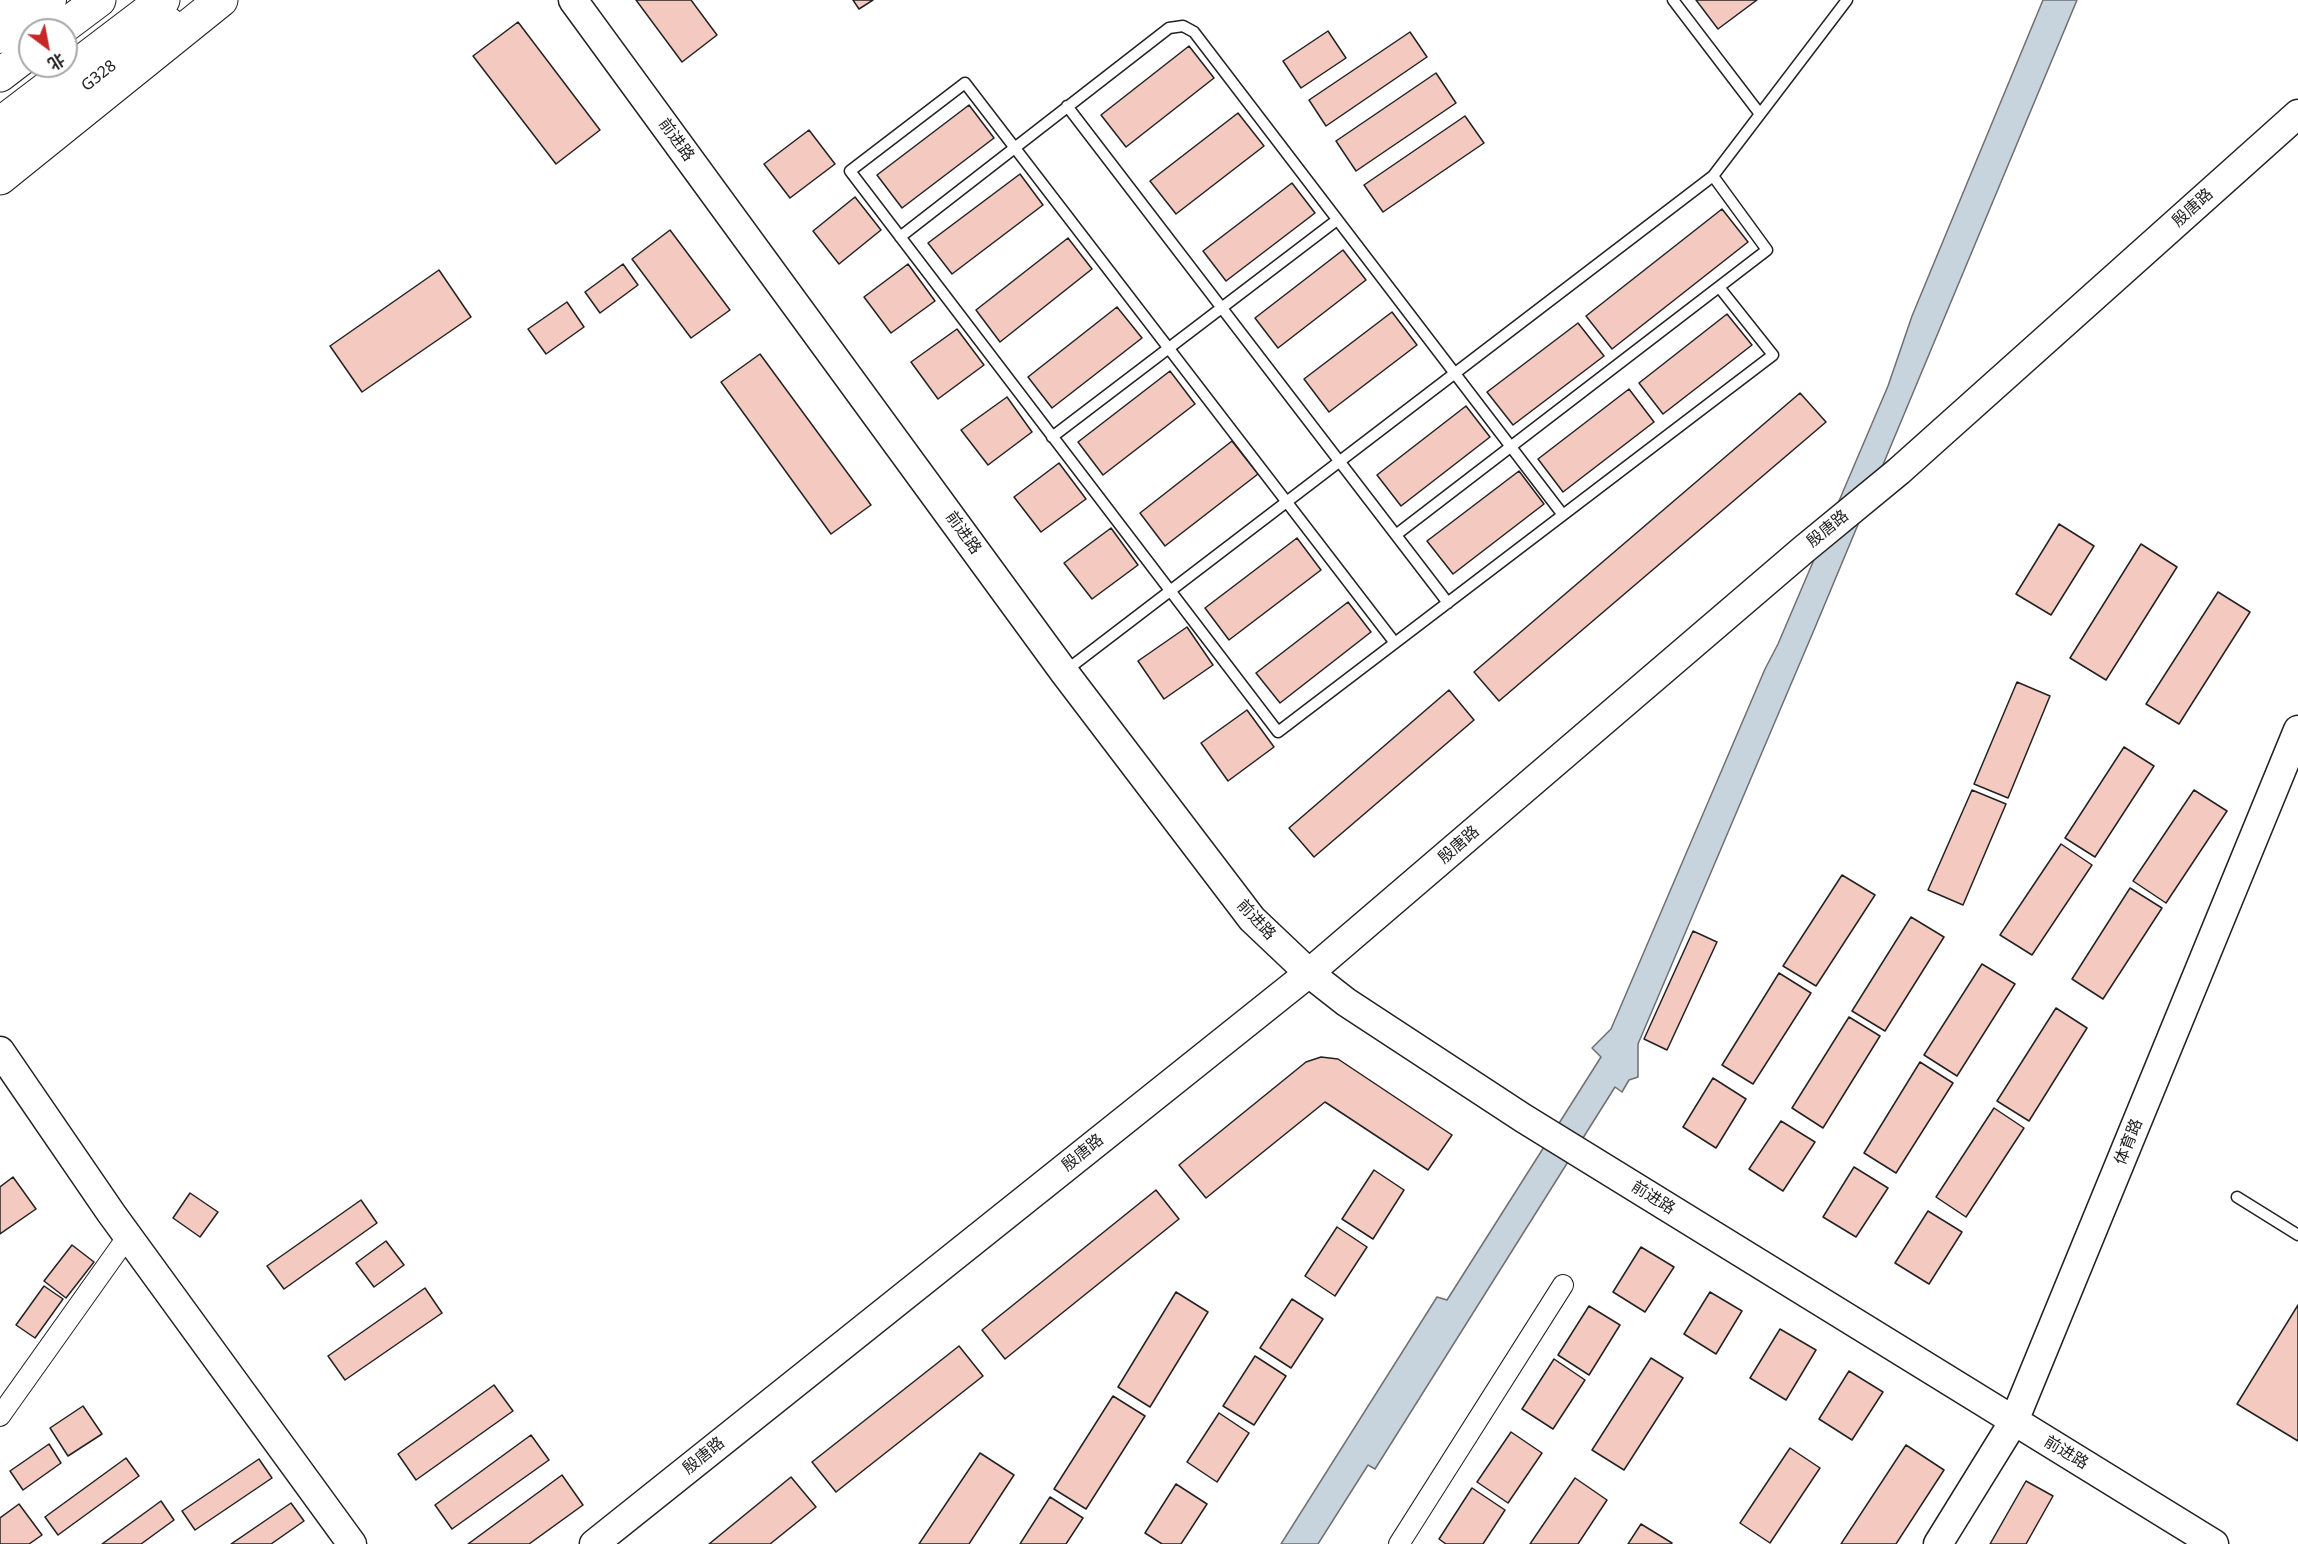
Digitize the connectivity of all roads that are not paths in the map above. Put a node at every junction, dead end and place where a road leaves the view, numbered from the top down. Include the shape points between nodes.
1 (25, 0) edge
2 (50, 0) edge
3 (99, 0) edge
4 (163, 0) edge
5 (198, 0) edge
6 (221, 0) edge
7 (573, 0) edge
8 (1673, 0) edge
9 (1847, 0) edge
10 (0, 18) edge
11 (75, 18) edge
12 (0, 37) edge
13 (18, 61) edge
14 (0, 75) edge
15 (1067, 106) junction
16 (1760, 114) junction
17 (2298, 114) edge
18 (0, 124) edge
19 (1015, 148) junction
20 (0, 152) edge
21 (1713, 176) junction
22 (0, 178) edge
23 (1337, 220) junction
24 (900, 237) junction
25 (1719, 287) junction
26 (1222, 308) junction
27 (1168, 348) junction
28 (1454, 374) junction
29 (1052, 436) junction
30 (1510, 447) junction
31 (1340, 461) junction
32 (1286, 502) junction
33 (1563, 515) junction
34 (1397, 534) junction
35 (1170, 591) junction
36 (1448, 603) junction
37 (1395, 643) junction
38 (1064, 672) junction
39 (2298, 730) edge
40 (1309, 973) junction
41 (0, 1051) edge
42 (2237, 1197) dead end
43 (2298, 1235) edge
44 (128, 1236) junction
45 (1563, 1285) dead end
46 (0, 1416) edge
47 (2014, 1421) junction
48 (352, 1544) edge
49 (594, 1544) edge
50 (1399, 1544) edge
51 (1938, 1544) edge
52 (2214, 1544) edge

1 - 10 highway
2 - 12 main road
3 - 11 highway
4 - 18 highway
5 - 20 main road, G328 / G328
6 - 22 highway
7 - 38 street, 前进路
8 - 16 lane
9 - 16 lane
13 - 14 highway
15 - 19 lane
15 - 23 lane via 1169,28 1184,26 1194,32
15 - 26 lane
16 - 21 lane
17 - 40 street, 殷唐路 via 1899,471
19 - 24 lane
19 - 24 lane via 965,83 850,171
19 - 27 lane
21 - 25 lane via 1767,250
21 - 28 lane
23 - 26 lane
23 - 28 lane
24 - 29 lane
25 - 30 lane
25 - 33 lane via 1773,355
26 - 27 lane
26 - 31 lane
27 - 29 lane
27 - 32 lane
28 - 30 lane
28 - 31 lane
29 - 35 lane
30 - 33 lane
30 - 34 lane
31 - 32 lane
31 - 34 lane
32 - 35 lane
32 - 37 lane
33 - 36 lane
34 - 36 lane
35 - 37 lane via 1278,732
35 - 38 lane
36 - 37 lane
38 - 40 street, 前进路 via 1252,919
39 - 47 street, 体育路
40 - 47 street, 前进路 via 1346,1002 1523,1118
40 - 49 street, 殷唐路
41 - 44 street
42 - 43 lane
44 - 46 street
44 - 48 street
45 - 50 street
47 - 51 street, 体育路
47 - 52 street, 前进路

